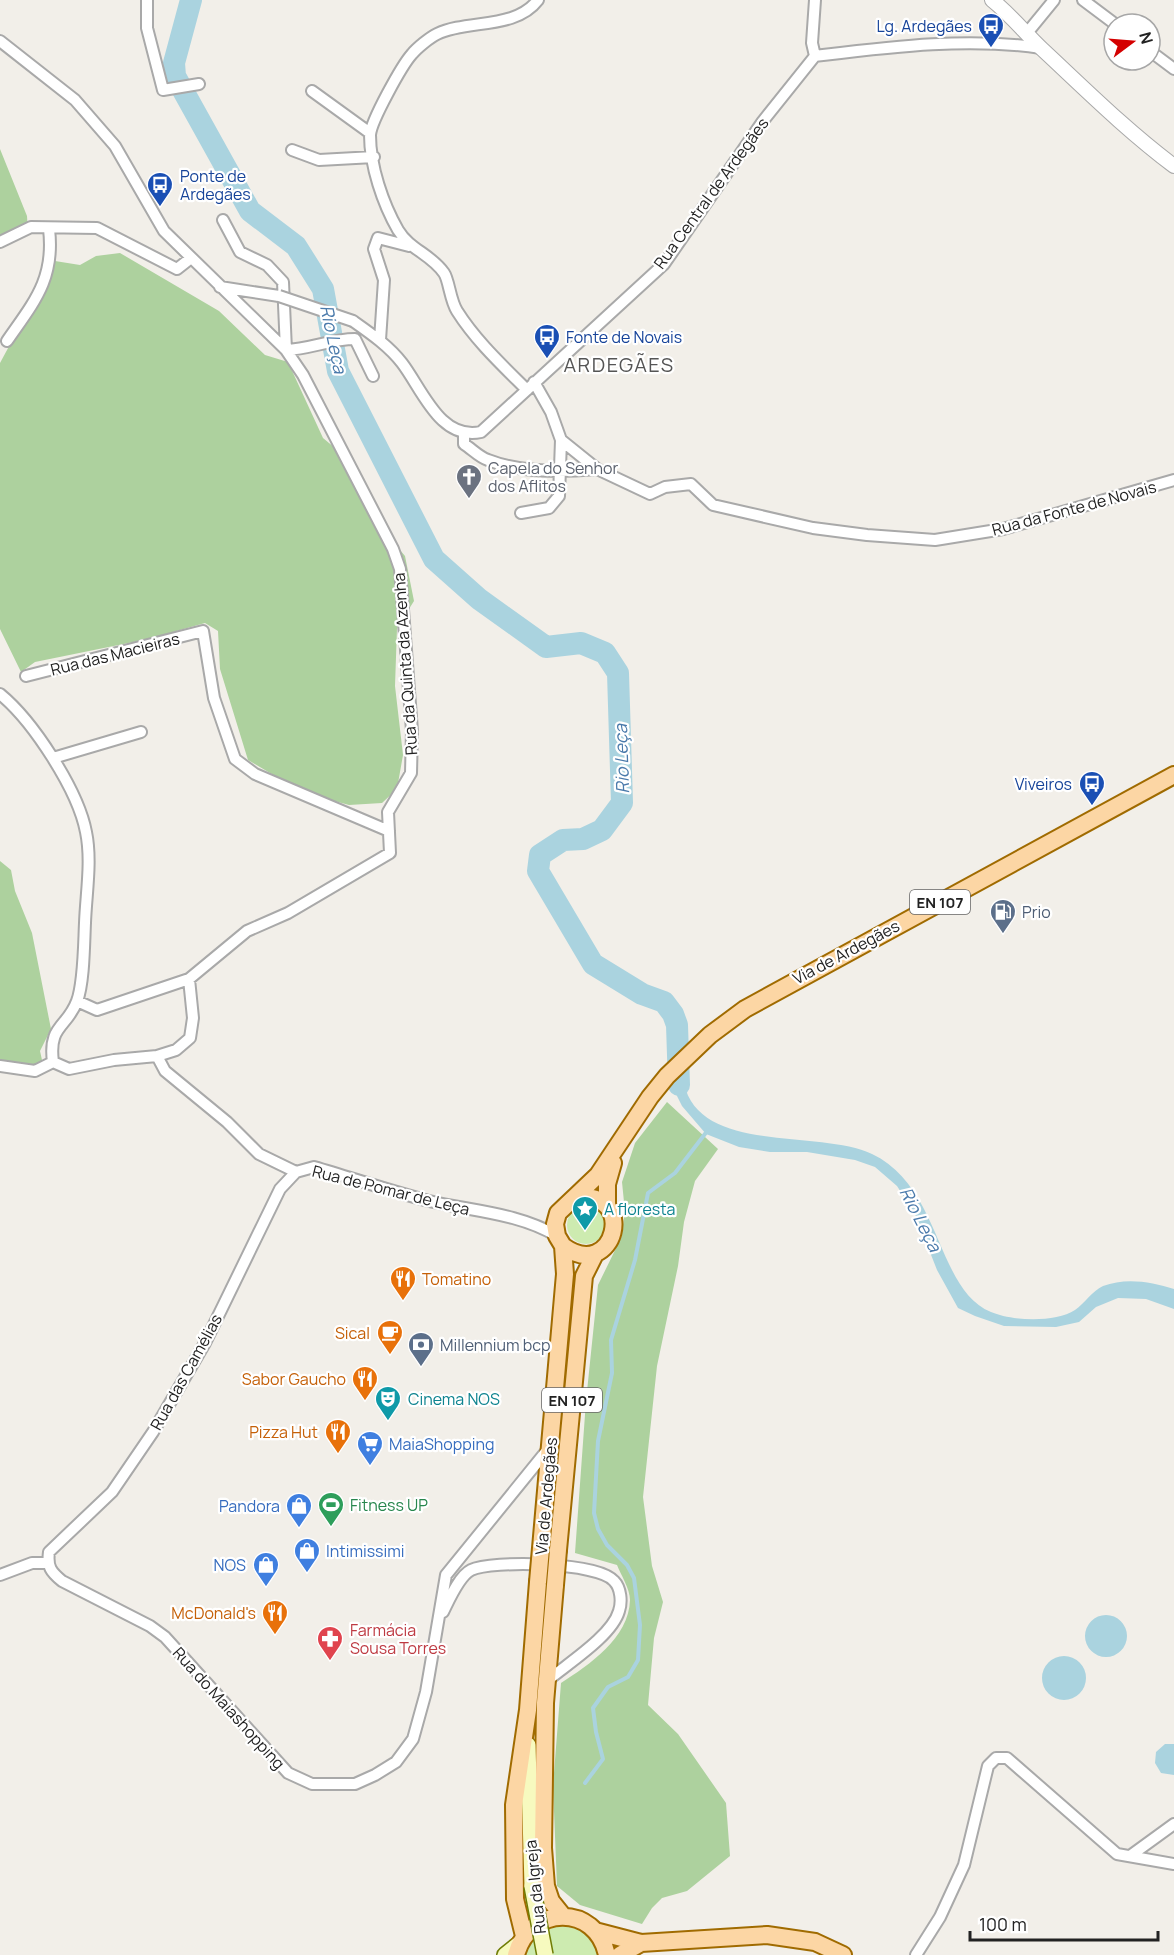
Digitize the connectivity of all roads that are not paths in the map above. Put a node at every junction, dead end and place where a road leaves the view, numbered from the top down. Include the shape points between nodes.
1 (147, 0) edge
2 (538, 0) edge
3 (815, 0) edge
4 (992, 0) edge
5 (1054, 0) edge
6 (1083, 0) edge
7 (1102, 14) edge
8 (1027, 33) junction
9 (0, 41) edge
10 (1041, 48) junction
11 (815, 56) junction
12 (199, 84) dead end
13 (312, 91) dead end
14 (370, 133) junction
15 (292, 150) dead end
16 (374, 157) junction
17 (1174, 166) edge
18 (223, 220) dead end
19 (49, 229) junction
20 (0, 242) edge
21 (409, 246) junction
22 (191, 258) junction
23 (220, 287) junction
24 (380, 340) junction
25 (7, 341) dead end
26 (286, 350) junction
27 (373, 376) dead end
28 (530, 386) junction
29 (464, 433) junction
30 (561, 440) junction
31 (597, 469) junction
32 (562, 471) junction
33 (1174, 480) edge
34 (521, 513) dead end
35 (26, 676) dead end
36 (1, 695) edge
37 (141, 732) dead end
38 (53, 758) junction
39 (1174, 775) edge
40 (389, 831) junction
41 (189, 979) junction
42 (77, 1001) junction
43 (157, 1056) junction
44 (52, 1062) junction
45 (0, 1066) edge
46 (620, 1143) junction
47 (296, 1172) junction
48 (574, 1198) junction
49 (607, 1206) junction
50 (560, 1241) junction
51 (595, 1254) junction
52 (550, 1446) junction
53 (549, 1549) junction
54 (49, 1557) junction
55 (0, 1575) edge
56 (546, 1583) junction
57 (440, 1618) junction
58 (547, 1681) junction
59 (545, 1703) junction
60 (528, 1710) junction
61 (528, 1819) junction
62 (1174, 1824) edge
63 (1130, 1856) junction
64 (1174, 1864) edge
65 (563, 1916) junction
66 (595, 1931) junction
67 (641, 1943) junction
68 (520, 1945) edge
69 (505, 1955) edge
70 (544, 1955) edge
71 (607, 1955) edge
72 (620, 1955) edge
73 (843, 1955) edge
74 (916, 1955) edge

1 - 12 street via 147,28 163,90
2 - 14 street via 528,12 437,34 412,54 384,100
3 - 11 street
4 - 8 street
5 - 8 street
6 - 7 street
8 - 10 street
9 - 22 street, Rua da Quinta da Azenha via 75,100 115,147 164,231
10 - 11 street via 1012,44 904,45
10 - 17 street via 1130,133
11 - 28 street, Rua Central de Ardegães via 763,121 664,264
13 - 14 street
14 - 16 street
15 - 16 street via 319,160
16 - 21 street via 382,196
18 - 26 street via 240,252 267,265 283,282
19 - 20 street via 31,227
19 - 22 street via 97,228 177,269
19 - 25 street via 52,254 46,275 33,303
21 - 24 street via 378,238 374,249 384,280
21 - 28 street via 428,255 446,275 456,310 484,348
22 - 23 street, Rua da Quinta da Azenha
23 - 24 street, bridge via 279,296 353,321
23 - 26 street, Rua da Quinta da Azenha
24 - 29 street via 401,362 444,422
26 - 27 street via 355,339
26 - 40 street, Rua da Quinta da Azenha via 303,375 400,569 412,731 411,773 388,812
28 - 29 street, Rua Central de Ardegães via 481,432
28 - 30 street via 551,412
29 - 32 street, Rua da Fonte de Novais via 464,444 485,460 512,467
30 - 31 street, Rua da Fonte de Novais
30 - 32 street
31 - 32 street, Rua da Fonte de Novais
31 - 33 street, Rua da Fonte de Novais via 650,494 665,487 691,484 713,506 813,528 935,540 1003,529
32 - 34 street via 559,496 549,508
35 - 40 street, Rua das Macieiras via 203,631 214,698 236,759 255,774
36 - 38 street
37 - 38 street
38 - 42 street via 78,803 86,833 84,948
39 - 46 main road, Via de Ardegães / EN 107 via 776,990 710,1035 650,1096
40 - 41 street, Rua da Quinta da Azenha via 390,853 288,913 247,931
41 - 42 street via 97,1010
41 - 43 street via 193,1018 190,1038 176,1050
42 - 44 street via 55,1032
43 - 44 street via 69,1069
43 - 47 street, Rua de Pomar de Leça via 165,1071 227,1122 258,1154
44 - 45 street via 35,1071
46 - 48 main road, Via de Ardegães / EN 107 via 598,1175
46 - 49 main road, Via de Ardegães / EN 107 via 606,1184
47 - 50 street, Rua de Pomar de Leça via 314,1167 428,1201 524,1222
47 - 54 street, Rua das Camélias via 280,1189 205,1343 153,1432 112,1492
48 - 49 main road via 586,1196
48 - 50 main road, Via de Ardegães / EN 107 via 558,1213
49 - 51 main road, Via de Ardegães / EN 107 via 613,1216 612,1238
50 - 51 main road via 572,1252
50 - 52 main road, Via de Ardegães / EN 107 via 566,1274
51 - 53 main road, Via de Ardegães / EN 107 via 584,1276
52 - 53 main road, Via de Ardegães / EN 107
52 - 57 street, Rua do Maiashopping via 446,1575
53 - 56 main road, Via de Ardegães / EN 107, bridge
54 - 55 street
54 - 57 street, Rua do Maiashopping via 50,1571 62,1581 150,1626 165,1638 288,1773 312,1784 355,1784 396,1762 413,1738
56 - 58 main road, Via de Ardegães / EN 107
56 - 60 main road, Via de Ardegães / EN 107
57 - 58 street, Rua do Maiashopping via 468,1571 490,1563 577,1567 614,1580 621,1595 619,1612 604,1634
58 - 59 main road, Via de Ardegães / EN 107
59 - 61 main road, Via de Ardegães / EN 107
59 - 65 main road, Via de Ardegães / EN 107 via 546,1886 551,1902
60 - 61 main road, Via de Ardegães / EN 107
60 - 68 main road, Via de Ardegães / EN 107 via 513,1826
61 - 70 main road, Rua da Igreja / EN 107, bridge via 532,1886
62 - 63 street
63 - 64 street
63 - 74 street via 1117,1854 1007,1758 996,1758 988,1766 964,1865 940,1917
65 - 66 main road via 575,1918
65 - 68 main road via 537,1923
66 - 67 main road
66 - 71 main road
67 - 72 main road
67 - 73 main road via 767,1935 815,1942
68 - 69 main road

